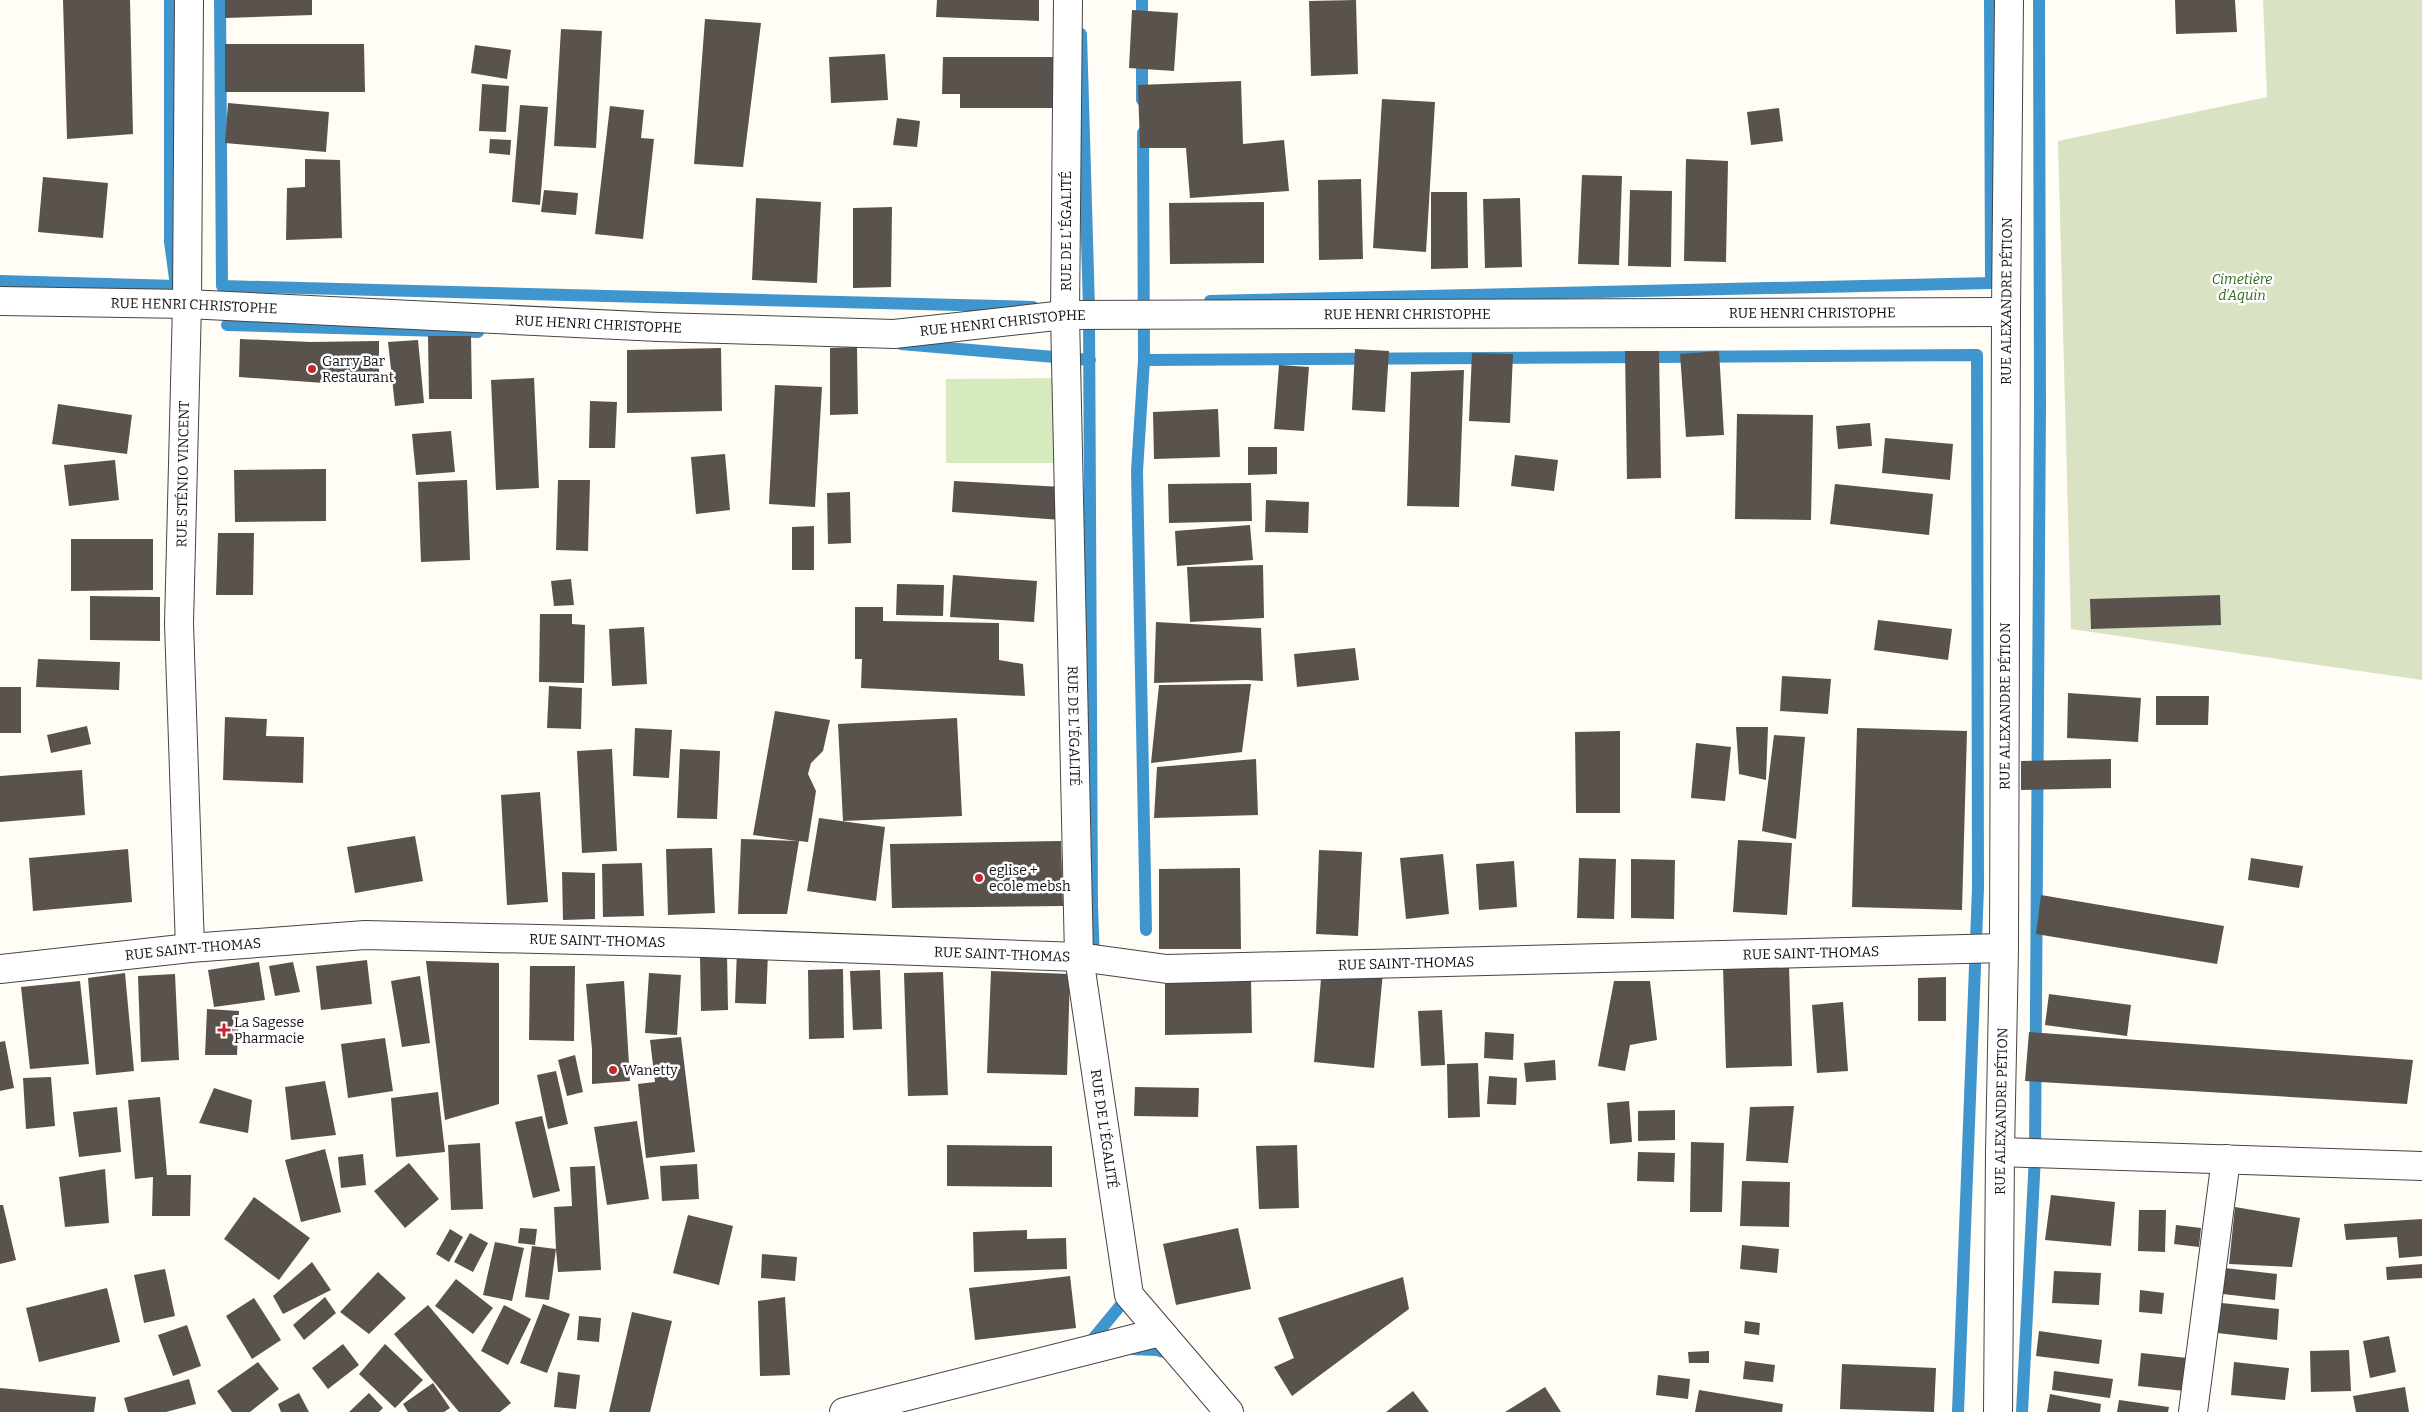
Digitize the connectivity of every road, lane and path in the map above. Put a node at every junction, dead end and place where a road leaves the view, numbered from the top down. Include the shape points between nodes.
1 (189, 0) edge
2 (1068, 0) edge
3 (2009, 0) edge
4 (0, 301) edge
5 (188, 304) junction
6 (2006, 312) junction
7 (1065, 315) junction
8 (190, 948) junction
9 (2004, 948) junction
10 (1079, 957) junction
11 (0, 969) edge
12 (2000, 1152) junction
13 (2226, 1158) junction
14 (2422, 1166) edge
15 (1160, 1332) junction
16 (844, 1412) edge
17 (1229, 1412) edge
18 (1998, 1412) edge
19 (2193, 1412) edge

1 - 5 street, RUE STÉNIO VINCENT
2 - 7 street, RUE DE L'ÉGALITÉ
3 - 6 street, RUE ALEXANDRE PÉTION
4 - 5 street, RUE HENRI CHRISTOPHE
5 - 7 street, RUE HENRI CHRISTOPHE via 659,327 894,334
5 - 8 street, RUE STÉNIO VINCENT via 180,624
6 - 7 street, RUE HENRI CHRISTOPHE
6 - 9 street, RUE ALEXANDRE PÉTION
7 - 10 street, RUE DE L'ÉGALITÉ
8 - 10 street, RUE SAINT-THOMAS via 365,935
8 - 11 street, RUE SAINT-THOMAS
9 - 10 street, RUE SAINT-THOMAS via 1167,969
9 - 12 street, RUE ALEXANDRE PÉTION
10 - 15 street, RUE DE L'ÉGALITÉ via 1129,1296
12 - 13 street
12 - 18 street, RUE ALEXANDRE PÉTION
13 - 14 street
13 - 19 street
15 - 16 street
15 - 17 street, RUE DE L'ÉGALITÉ

